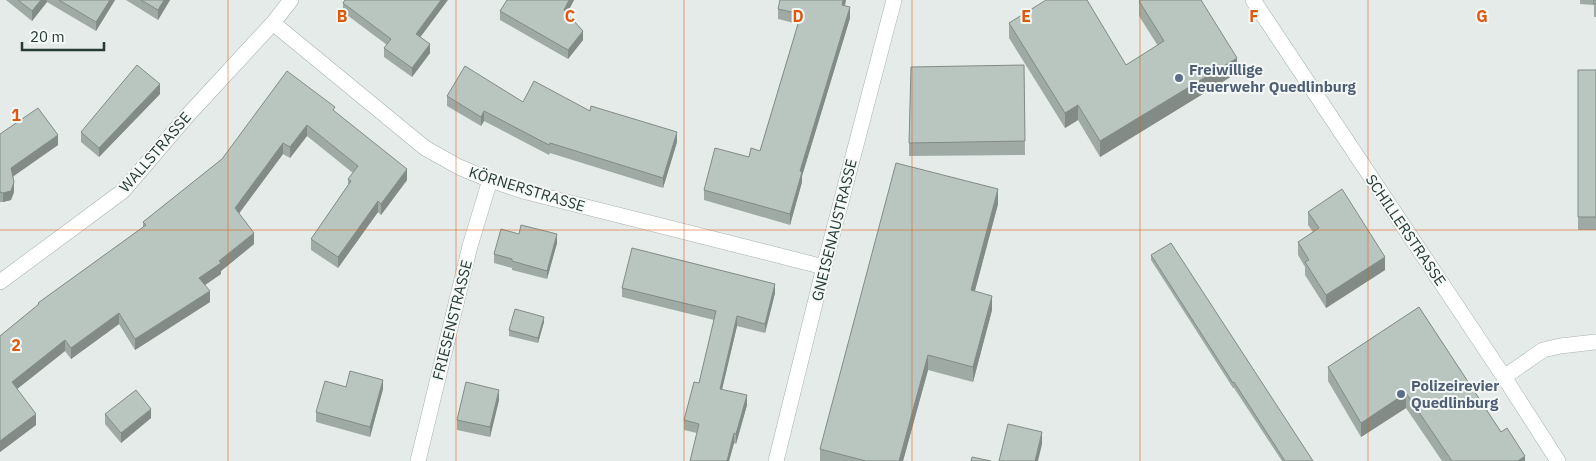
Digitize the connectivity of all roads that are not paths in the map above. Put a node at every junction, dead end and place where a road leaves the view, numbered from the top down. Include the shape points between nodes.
1 (291, 0) edge
2 (894, 0) edge
3 (1253, 0) edge
4 (273, 23) junction
5 (490, 180) junction
6 (824, 268) junction
7 (0, 282) edge
8 (1596, 342) edge
9 (1504, 377) junction
10 (418, 461) edge
11 (776, 461) edge
12 (1558, 461) edge

1 - 4 street, WALLSTRASSE
2 - 6 street, GNEISENAUSTRASSE
3 - 9 street, SCHILLERSTRASSE
4 - 5 street, KÖRNERSTRASSE via 425,148
4 - 7 street, WALLSTRASSE via 123,191
5 - 6 street, KÖRNERSTRASSE via 557,201
5 - 10 street, FRIESENSTRASSE via 470,246
6 - 11 street, GNEISENAUSTRASSE
8 - 9 street via 1543,350
9 - 12 street, SCHILLERSTRASSE

